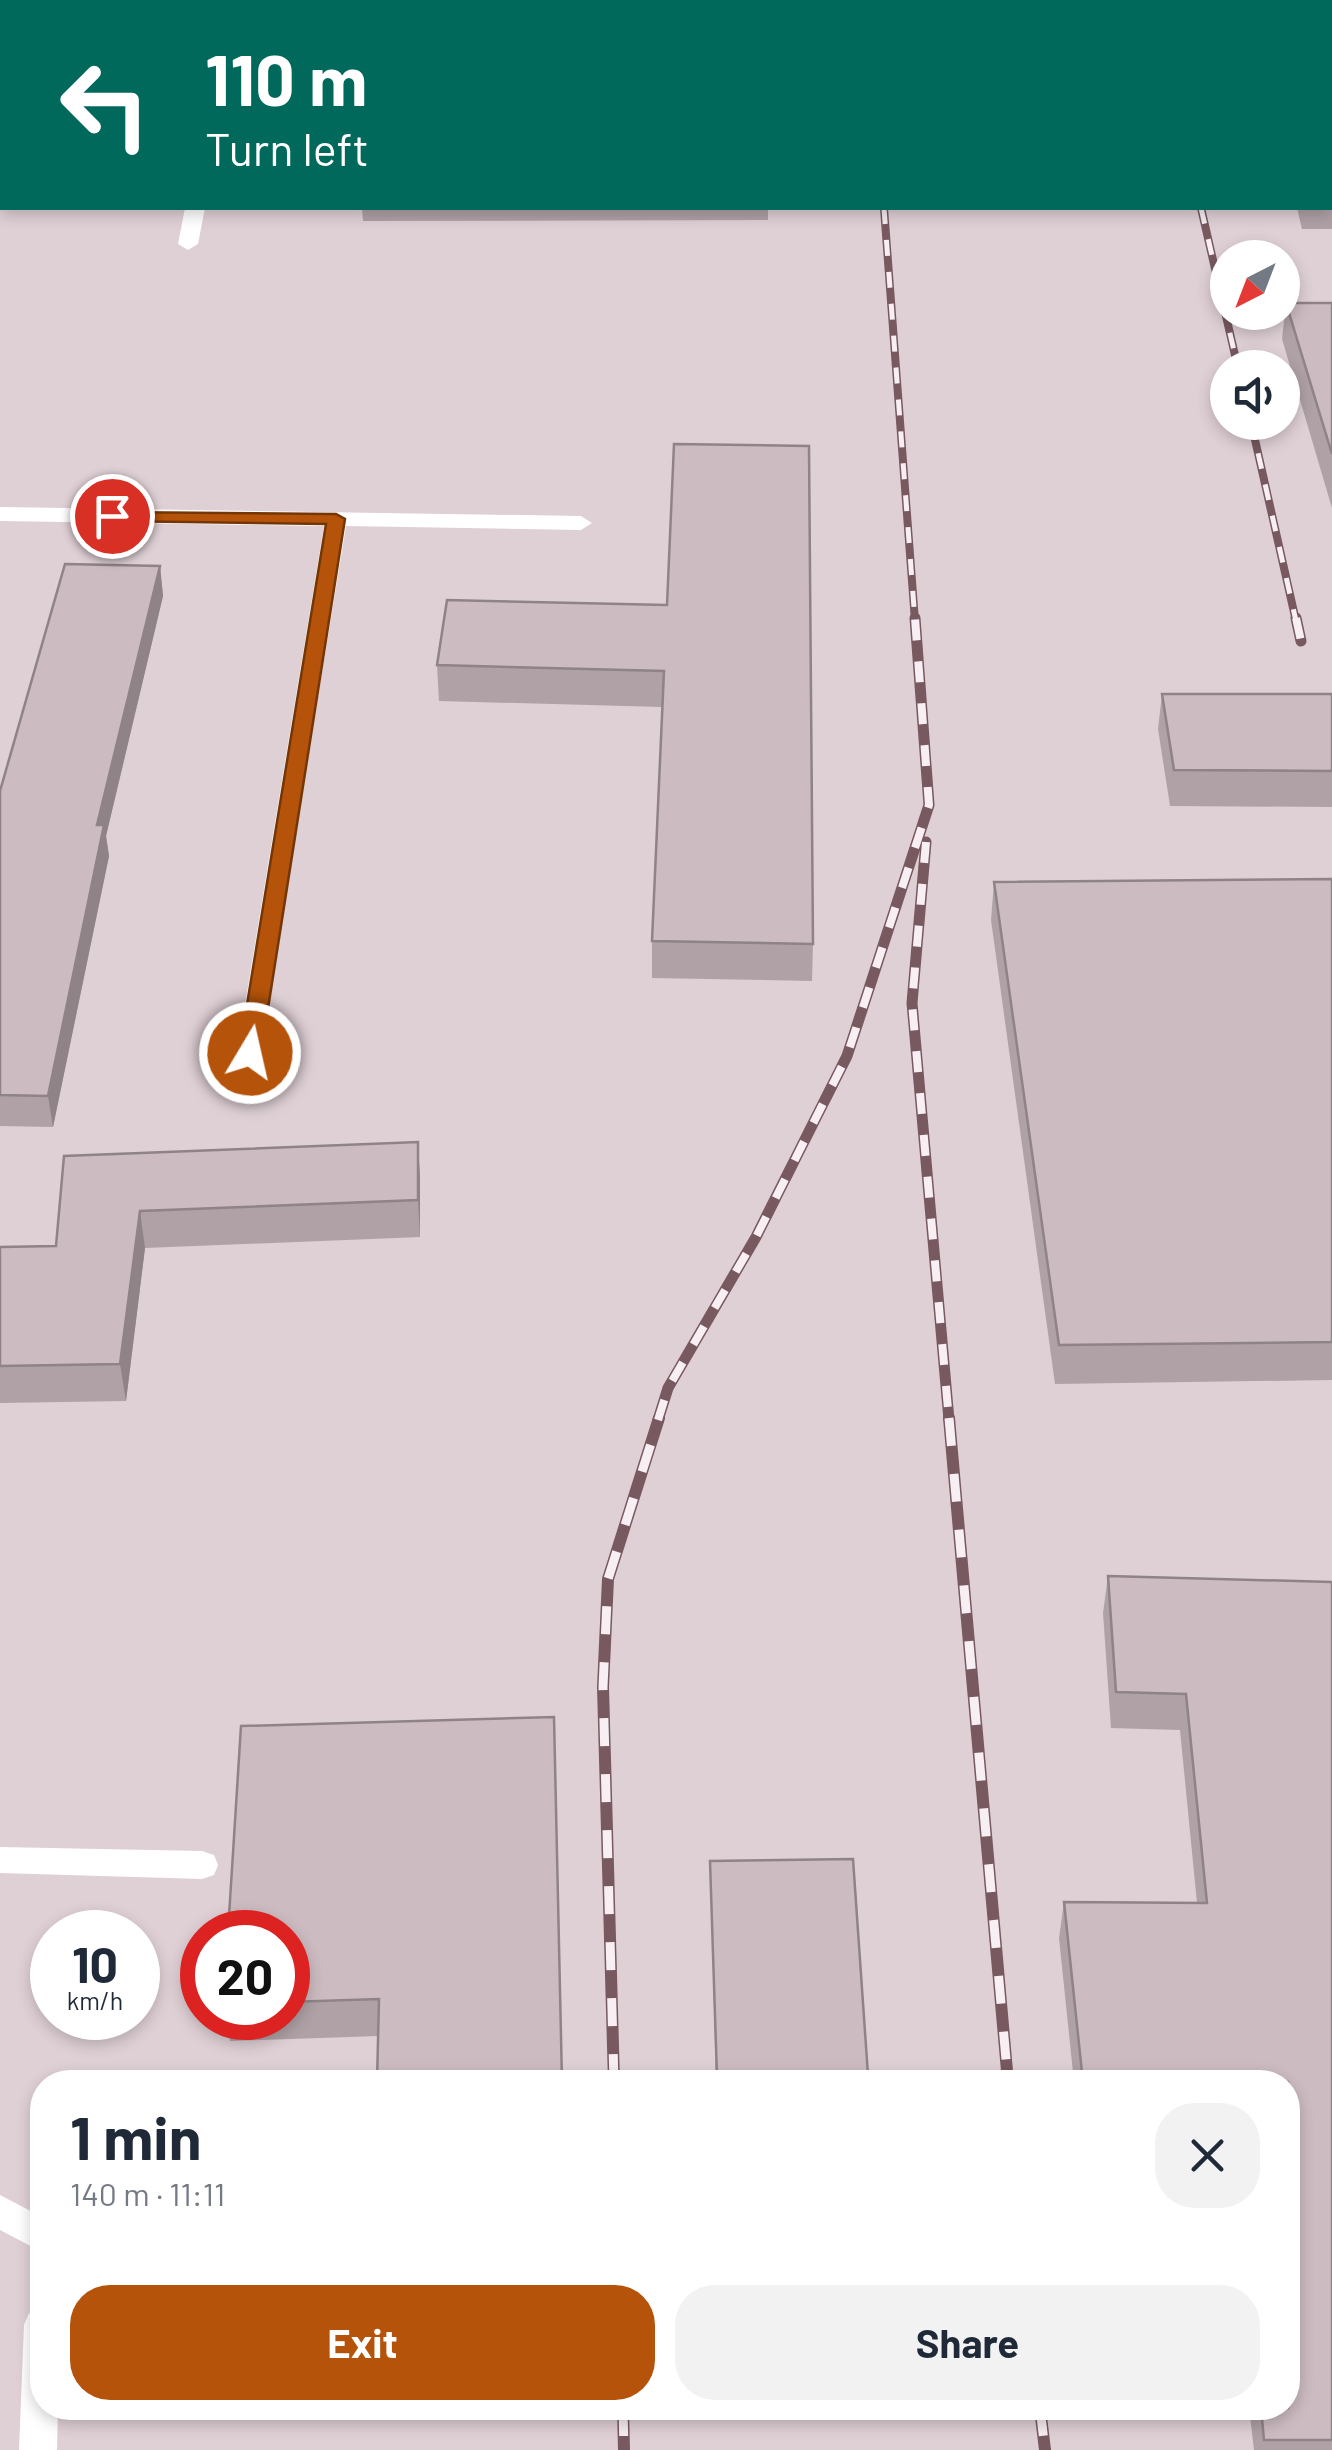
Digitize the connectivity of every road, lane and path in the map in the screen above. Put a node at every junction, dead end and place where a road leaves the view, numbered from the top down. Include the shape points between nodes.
1 (195, 210) edge
2 (188, 244) dead end
3 (0, 514) edge
4 (336, 519) junction
5 (581, 522) dead end
6 (250, 1053) dead end
7 (0, 1860) edge
8 (202, 1865) dead end
9 (0, 2211) edge
10 (30, 2229) edge
11 (39, 2420) edge
12 (38, 2450) edge

1 - 2 lane
3 - 4 lane
4 - 5 lane
4 - 6 lane
7 - 8 lane
9 - 10 lane
11 - 12 lane

